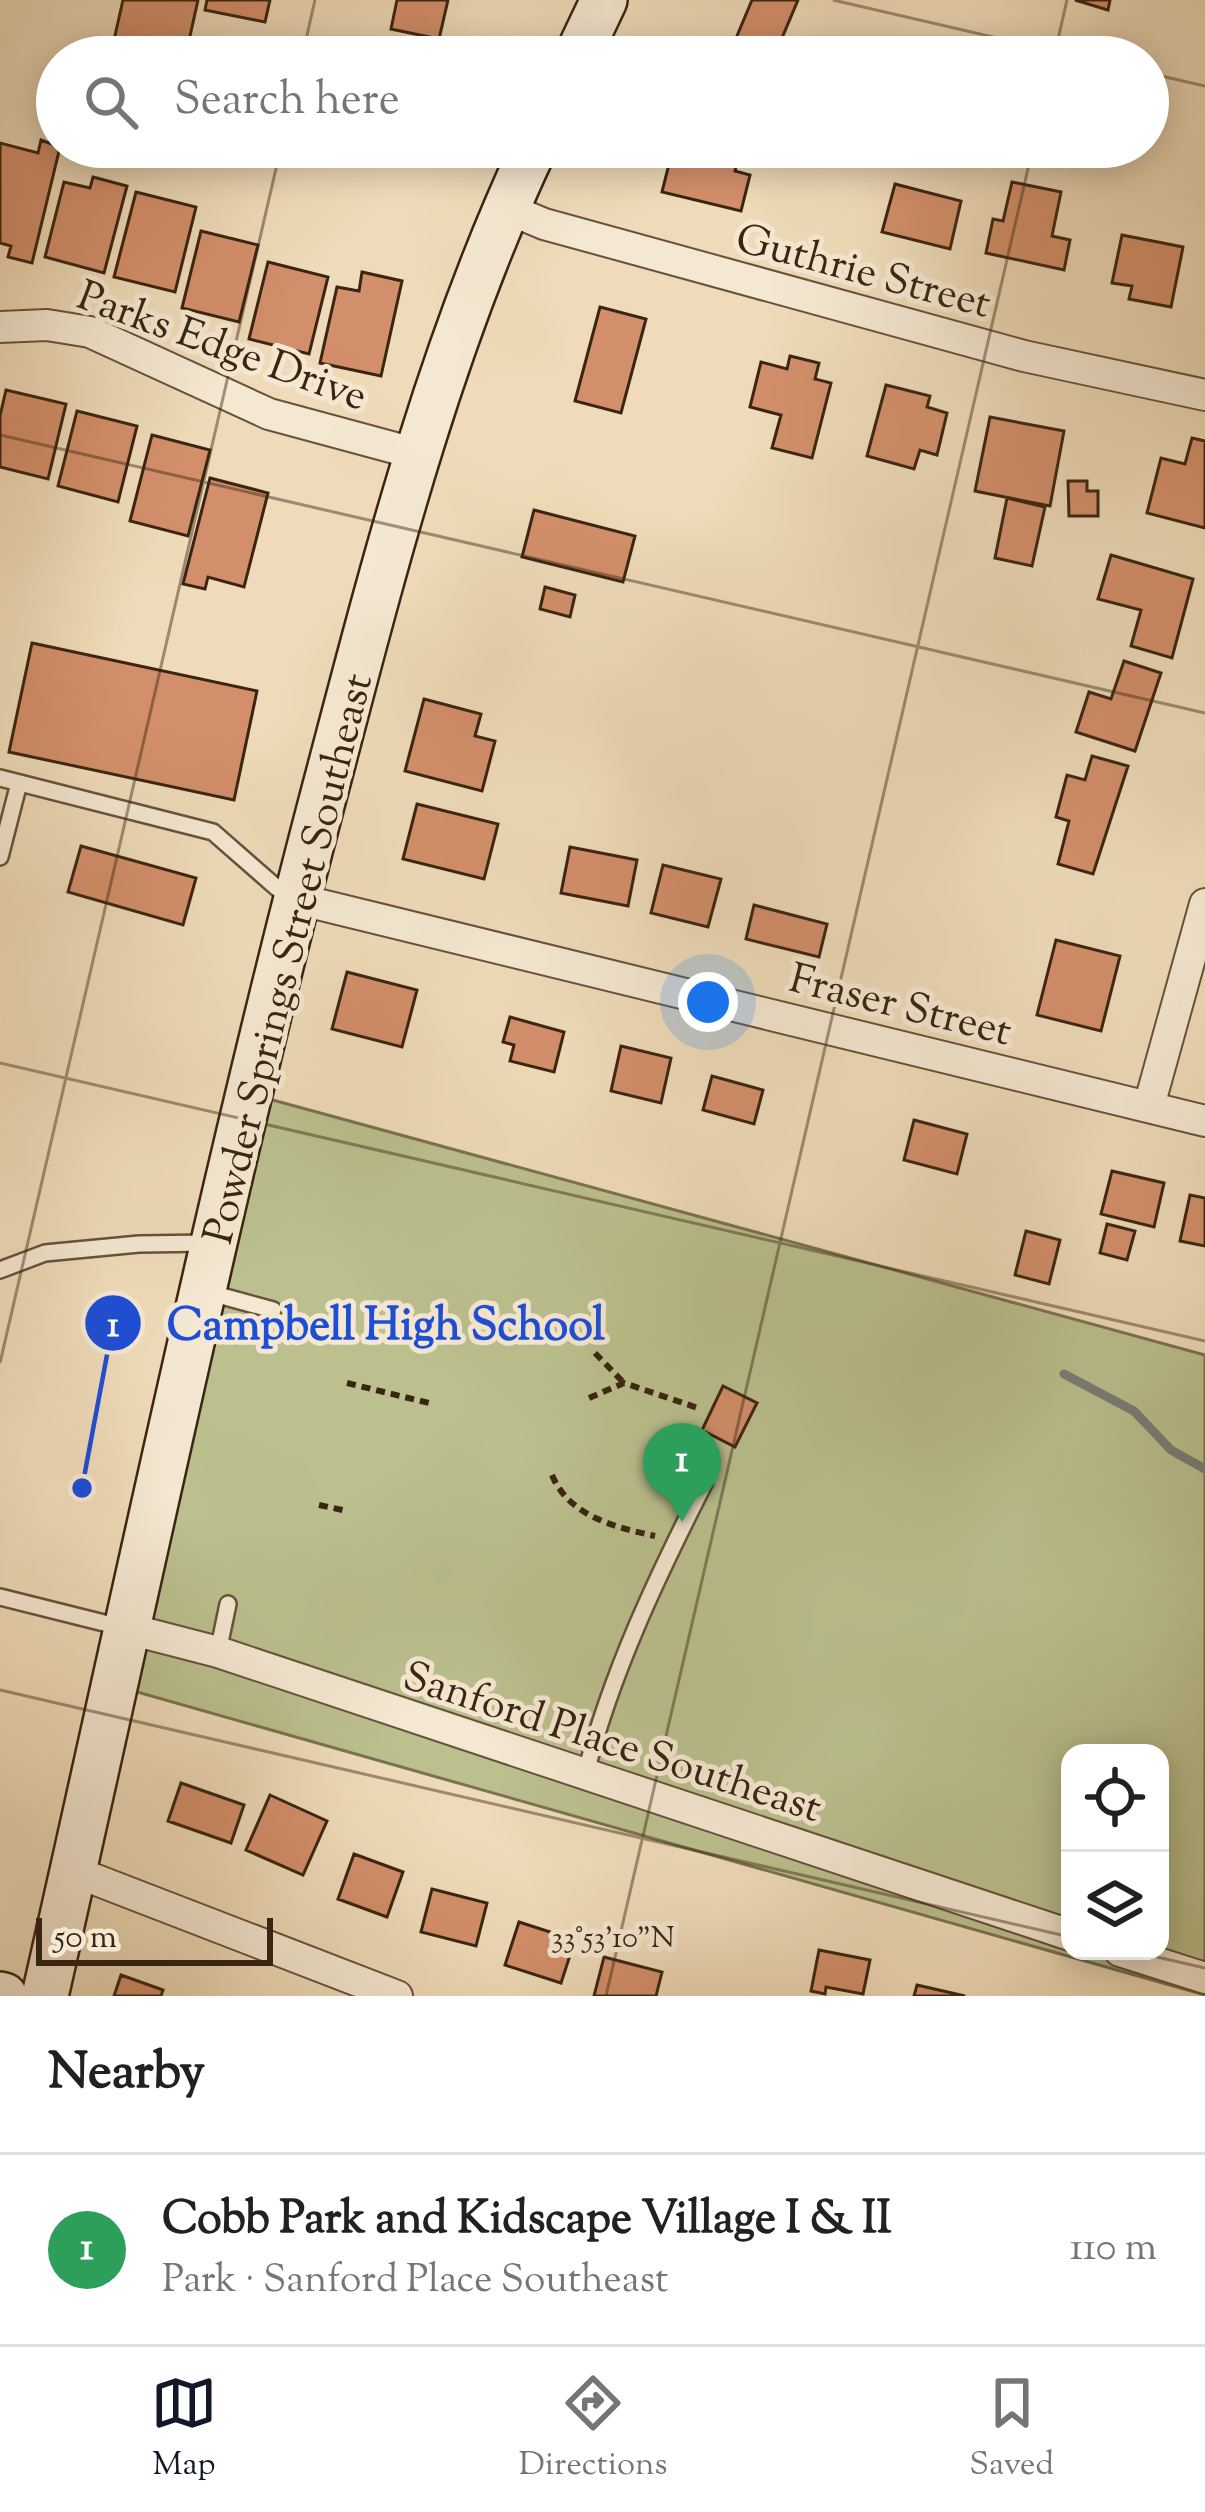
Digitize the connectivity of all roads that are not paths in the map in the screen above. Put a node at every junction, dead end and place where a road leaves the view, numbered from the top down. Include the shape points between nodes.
1 (604, 0) edge
2 (587, 36) edge
3 (524, 168) edge
4 (506, 208) junction
5 (0, 327) edge
6 (1205, 395) edge
7 (417, 454) junction
8 (0, 778) edge
9 (19, 783) junction
10 (0, 857) edge
11 (297, 899) junction
12 (1205, 904) edge
13 (1149, 1106) junction
14 (1205, 1121) edge
15 (215, 1244) junction
16 (0, 1270) edge
17 (205, 1292) junction
18 (273, 1310) dead end
19 (705, 1482) dead end
20 (0, 1597) edge
21 (228, 1604) dead end
22 (129, 1630) junction
23 (218, 1652) junction
24 (585, 1776) junction
25 (73, 1871) junction
26 (1061, 1932) edge
27 (1148, 1960) edge
28 (1205, 1978) edge
29 (45, 1996) edge
30 (397, 1996) edge

1 - 2 street
3 - 4 street, Powder Springs Street Southeast
4 - 6 street, Guthrie Street via 1001,350
4 - 7 street, Powder Springs Street Southeast
5 - 7 street, Parks Edge Drive via 90,332 269,414
7 - 11 street, Powder Springs Street Southeast
8 - 9 lane
9 - 10 lane
9 - 11 lane via 213,832
11 - 13 street, Fraser Street
11 - 15 street, Powder Springs Street Southeast
12 - 13 street
13 - 14 street, Fraser Street
15 - 16 lane via 45,1253
15 - 17 street, Powder Springs Street Southeast
17 - 18 lane
17 - 22 street, Powder Springs Street Southeast
19 - 24 lane via 610,1689
20 - 22 lane
21 - 23 lane
22 - 23 street, Sanford Place Southeast
22 - 25 street, Powder Springs Street Southeast
23 - 24 street, Sanford Place Southeast
24 - 26 street, Sanford Place Southeast
25 - 29 street, Powder Springs Street Southeast
25 - 30 street
27 - 28 street

